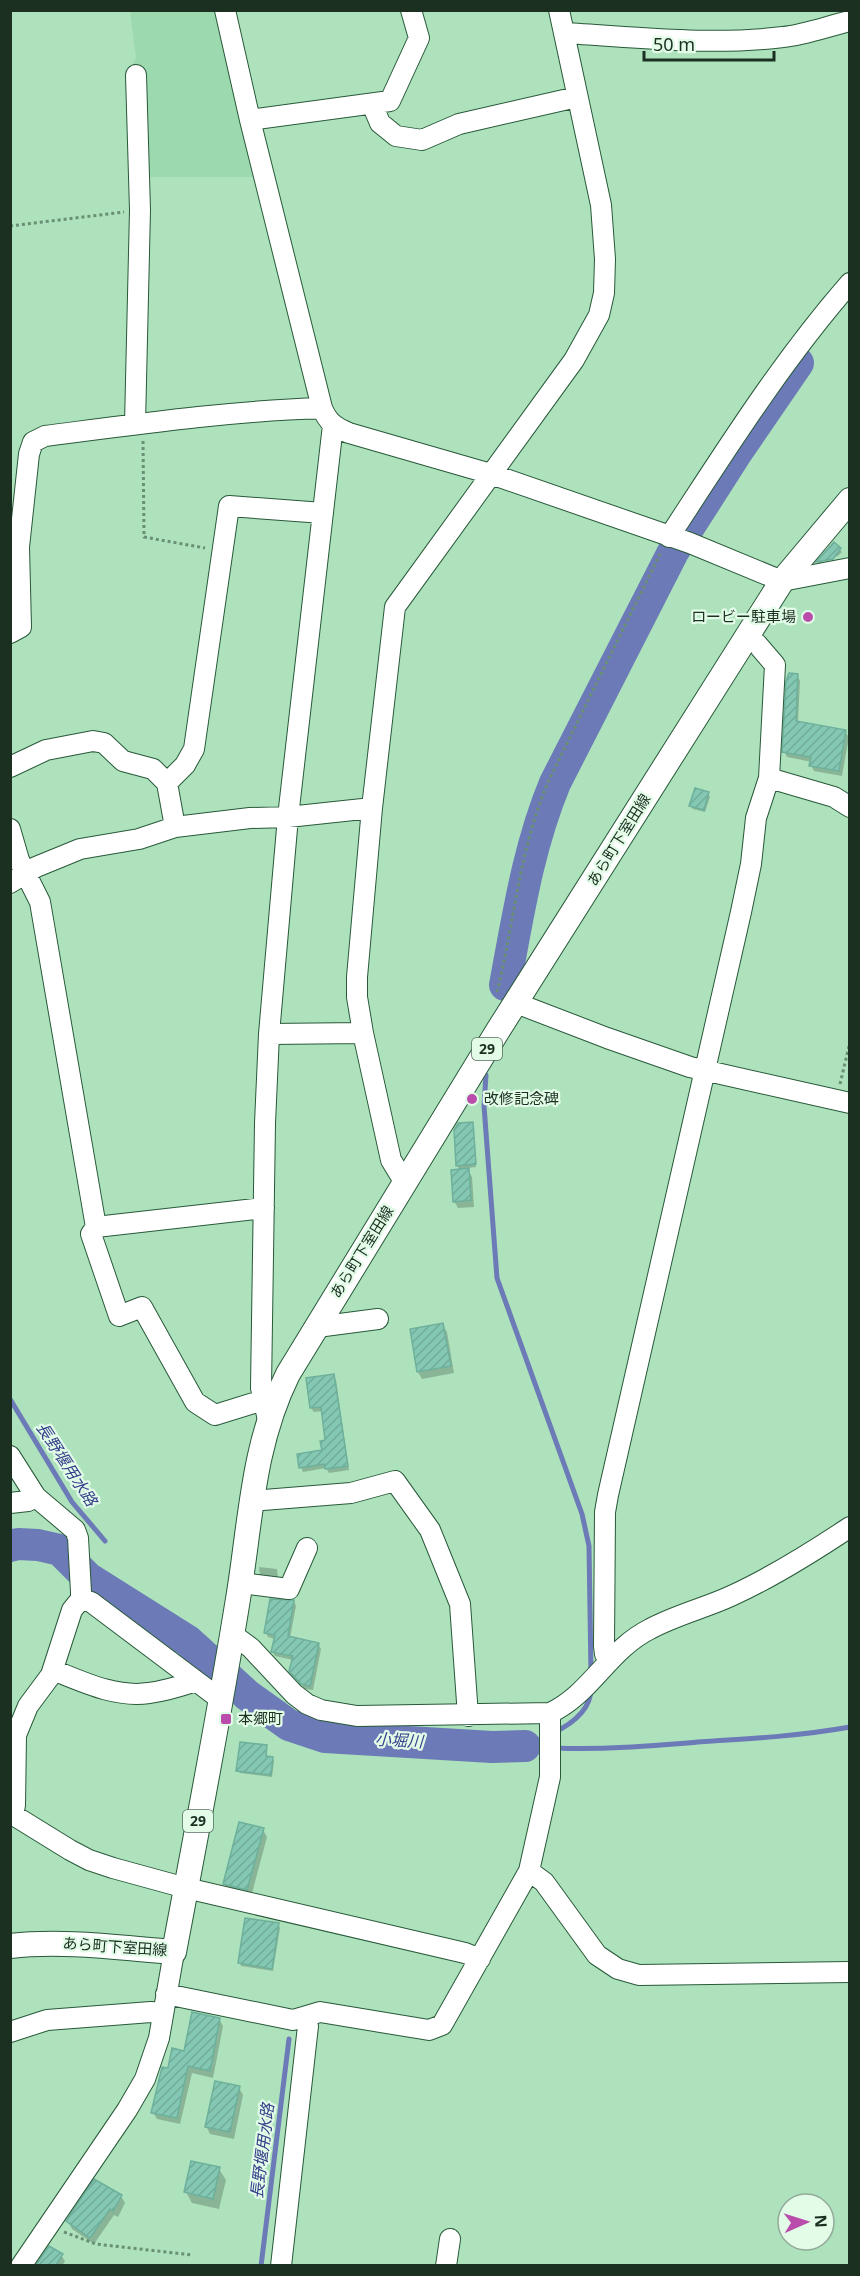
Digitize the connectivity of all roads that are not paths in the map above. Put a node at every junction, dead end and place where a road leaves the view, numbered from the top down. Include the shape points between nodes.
1 (225, 10) edge
2 (411, 10) edge
3 (559, 10) edge
4 (826, 18) edge
5 (849, 21) edge
6 (564, 33) junction
7 (136, 75) dead end
8 (577, 97) junction
9 (372, 104) junction
10 (250, 120) junction
11 (849, 283) edge
12 (322, 408) junction
13 (139, 424) junction
14 (333, 425) junction
15 (491, 474) junction
16 (849, 500) edge
17 (323, 513) junction
18 (678, 539) junction
19 (849, 568) edge
20 (782, 581) junction
21 (10, 633) edge
22 (746, 639) junction
23 (10, 767) edge
24 (769, 778) junction
25 (167, 783) junction
26 (849, 807) edge
27 (372, 808) junction
28 (288, 817) junction
29 (175, 827) junction
30 (10, 829) edge
31 (18, 879) edge
32 (506, 1000) junction
33 (363, 1033) junction
34 (269, 1034) junction
35 (706, 1070) junction
36 (843, 1102) edge
37 (405, 1183) junction
38 (264, 1208) junction
39 (96, 1227) junction
40 (378, 1319) dead end
41 (317, 1327) junction
42 (266, 1410) junction
43 (10, 1456) edge
44 (36, 1497) junction
45 (252, 1501) junction
46 (10, 1503) edge
47 (849, 1527) edge
48 (307, 1548) dead end
49 (240, 1583) junction
50 (81, 1595) junction
51 (231, 1640) junction
52 (604, 1665) junction
53 (53, 1670) junction
54 (196, 1681) junction
55 (220, 1695) junction
56 (468, 1716) junction
57 (549, 1717) junction
58 (12, 1814) edge
59 (529, 1871) junction
60 (186, 1888) junction
61 (10, 1946) edge
62 (174, 1952) junction
63 (480, 1959) junction
64 (849, 1972) edge
65 (164, 2004) junction
66 (303, 2018) junction
67 (10, 2032) edge
68 (450, 2239) dead end
69 (21, 2265) edge
70 (281, 2265) edge
71 (446, 2265) edge

1 - 10 street
2 - 9 street via 419,38 390,101
3 - 6 street
4 - 5 street
4 - 6 street via 785,37 746,40
6 - 8 street
7 - 13 street
8 - 9 street via 459,124 422,140 396,136 380,123
8 - 15 street via 601,205 605,259 599,315 574,360
9 - 10 street
10 - 12 street
11 - 18 street via 776,377
12 - 13 street
12 - 14 street
13 - 21 street via 45,436 33,442 19,547 21,627
14 - 15 street
14 - 17 street
15 - 18 street
15 - 27 street via 395,607
16 - 20 main road, あら町下室田線 / 29
17 - 25 street via 229,506 194,749
17 - 28 street
18 - 20 street
19 - 20 street
20 - 22 main road, あら町下室田線 / 29
22 - 24 street via 757,644 775,665
22 - 32 main road, あら町下室田線 / 29
23 - 25 street via 46,750 93,741 104,743 123,761 153,769
24 - 26 street via 834,797
24 - 35 street via 756,818 751,864
25 - 29 street
27 - 28 street
27 - 33 street via 357,977
28 - 29 street
28 - 34 street
29 - 31 street via 138,839 80,849
30 - 31 street via 19,860
31 - 39 street via 40,902
32 - 35 street
32 - 37 main road, あら町下室田線 / 29
33 - 34 street
33 - 37 street via 391,1160
34 - 38 street
35 - 36 street
35 - 52 street via 605,1512
37 - 41 main road, あら町下室田線 / 29
38 - 39 street
38 - 42 street via 261,1388
39 - 42 street via 91,1234 119,1316 142,1307 195,1402 215,1414
40 - 41 street
41 - 42 main road, あら町下室田線 / 29
42 - 45 main road, あら町下室田線 / 29
43 - 44 street
44 - 46 street
44 - 50 street via 75,1530
45 - 49 main road, あら町下室田線 / 29
45 - 56 street via 351,1493 395,1481 430,1530 460,1604
47 - 52 street via 782,1571 650,1629
48 - 49 street via 289,1589
49 - 51 main road, あら町下室田線 / 29
50 - 53 street via 72,1610
50 - 54 street
51 - 55 main road, あら町下室田線 / 29
51 - 56 street via 252,1648 300,1699 321,1710 357,1716
52 - 57 street via 584,1689
53 - 54 street via 95,1687 123,1693 148,1693
53 - 58 street via 28,1706 16,1735
54 - 55 street
55 - 60 main road, あら町下室田線 / 29
56 - 57 street
57 - 59 street via 550,1778
58 - 60 street via 89,1860
59 - 63 street
59 - 64 street via 544,1882 597,1955 618,1969 639,1975
60 - 62 main road, あら町下室田線 / 29
60 - 63 street
61 - 62 main road, あら町下室田線 via 82,1944
62 - 65 street
63 - 66 street via 442,2025 429,2030 320,2012
65 - 66 street
65 - 67 street via 151,2012 46,2020
65 - 69 street via 159,2038 145,2079
66 - 70 street via 308,2026
68 - 71 street

